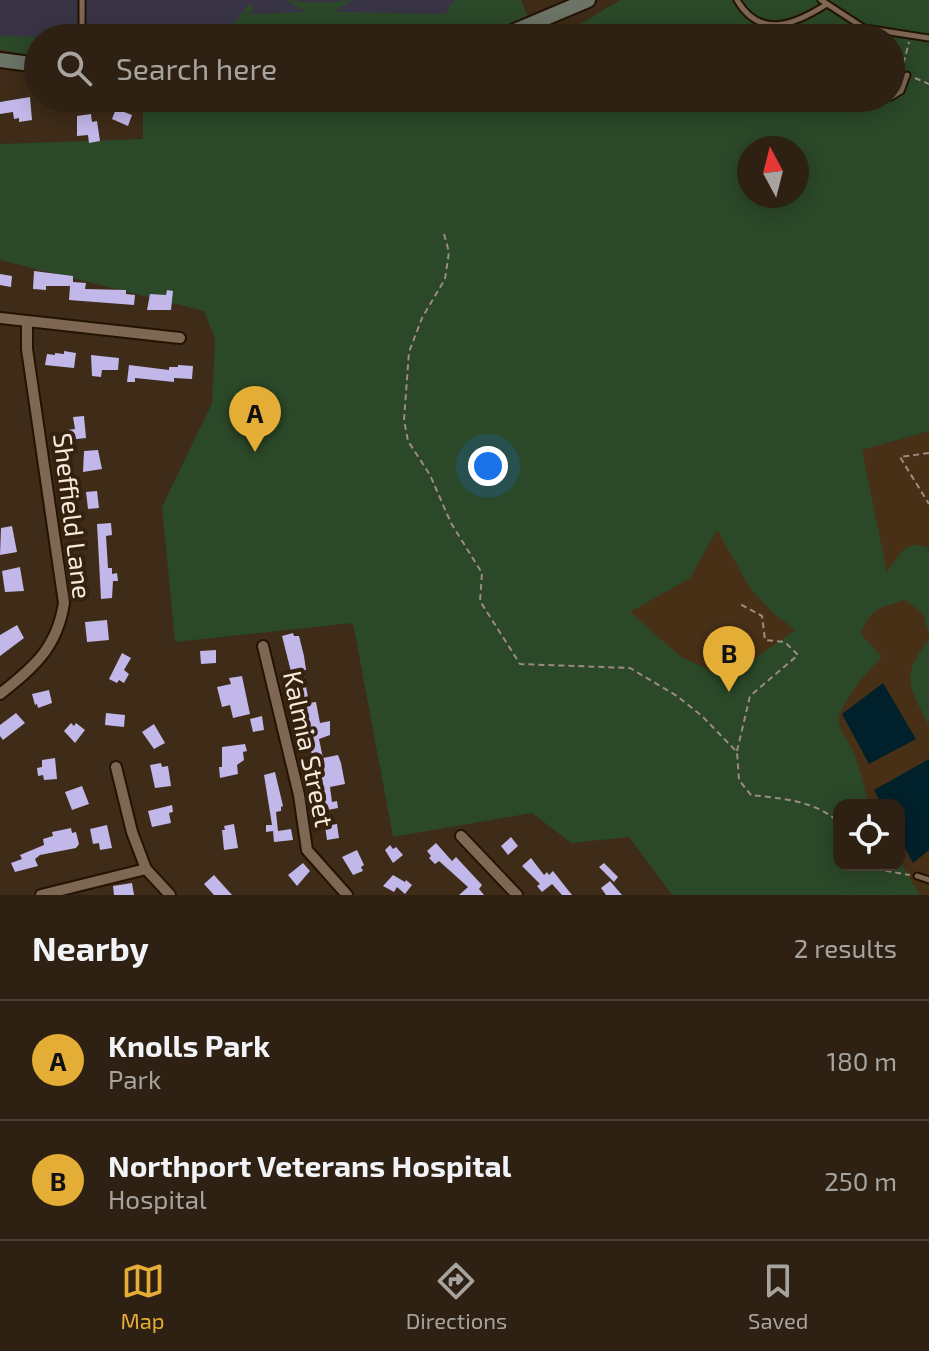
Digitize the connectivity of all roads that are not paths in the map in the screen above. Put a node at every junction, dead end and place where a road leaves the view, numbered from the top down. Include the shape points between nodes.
1 (82, 0) edge
2 (588, 0) edge
3 (737, 0) edge
4 (824, 2) edge
5 (82, 24) edge
6 (531, 24) edge
7 (762, 24) edge
8 (777, 24) edge
9 (858, 24) edge
10 (905, 36) edge
11 (929, 38) edge
12 (0, 60) edge
13 (24, 63) edge
14 (907, 75) road end
15 (905, 80) edge
16 (0, 318) edge
17 (27, 321) junction
18 (180, 338) dead end
19 (263, 646) dead end
20 (0, 694) edge
21 (116, 767) dead end
22 (461, 836) dead end
23 (146, 869) junction
24 (917, 876) road end
25 (929, 880) edge
26 (41, 895) edge
27 (170, 895) edge
28 (347, 895) edge
29 (517, 895) edge

1 - 5 lane
2 - 6 street
3 - 7 lane
4 - 8 lane via 811,14
4 - 9 lane
10 - 11 lane
12 - 13 street
14 - 15 lane
16 - 17 street
17 - 18 street
17 - 20 street, Sheffield Lane via 64,603 56,637 30,670
19 - 28 street, Kalmia Street via 307,850
21 - 23 street
22 - 29 street
23 - 26 street
23 - 27 street
24 - 25 lane

